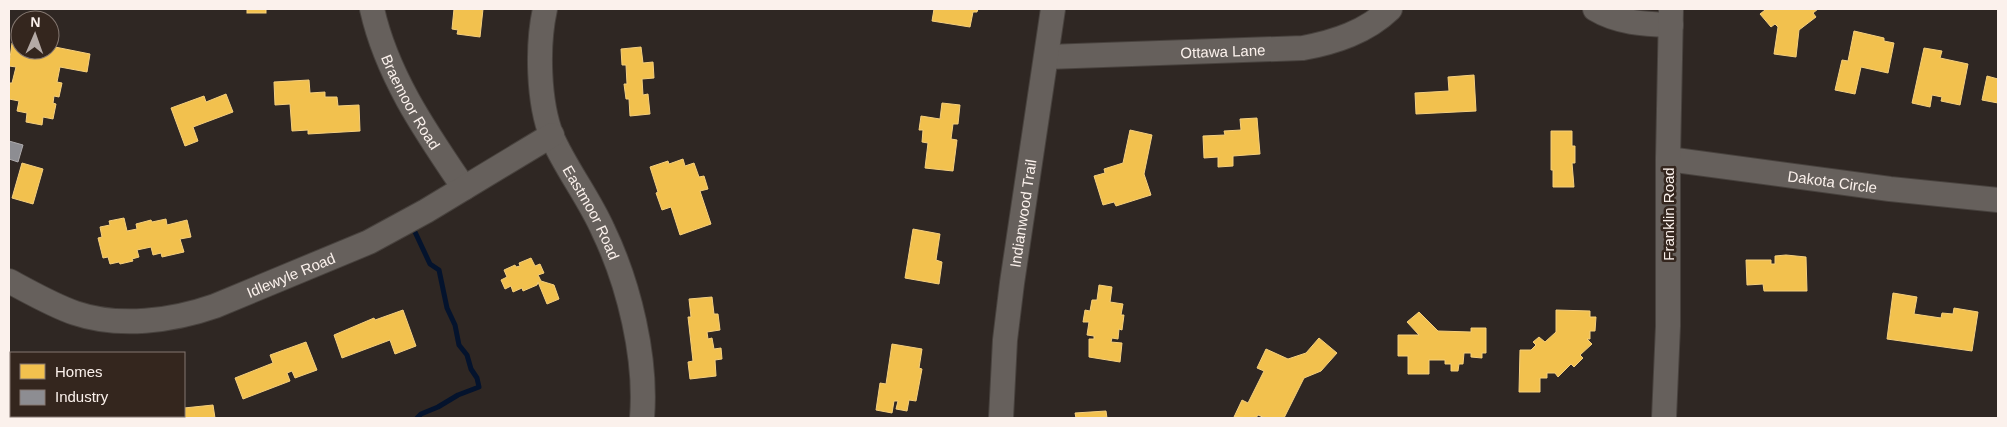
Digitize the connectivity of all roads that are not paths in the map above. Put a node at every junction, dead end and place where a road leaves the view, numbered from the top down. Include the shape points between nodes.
1 (372, 9) edge
2 (546, 9) edge
3 (1053, 9) edge
4 (1390, 9) edge
5 (1595, 9) edge
6 (1671, 17) edge
7 (1046, 57) junction
8 (552, 135) junction
9 (1668, 159) junction
10 (464, 188) junction
11 (1998, 200) edge
12 (9, 282) edge
13 (642, 418) edge
14 (1002, 418) edge
15 (1664, 418) edge

1 - 10 street, Braemoor Road via 382,48 398,82
2 - 8 street, Eastmoor Road via 541,66 546,116
3 - 7 street, Indianwood Trail
4 - 7 street, Ottawa Lane via 1358,32 1303,48
5 - 6 street via 1614,19 1630,22
6 - 9 street, Franklin Road
7 - 14 street, Indianwood Trail via 1008,314
8 - 10 street, Idlewyle Road
8 - 13 street, Eastmoor Road via 603,230 621,276 640,360
9 - 11 street, Dakota Circle via 1890,190
9 - 15 street, Franklin Road via 1668,326
10 - 12 street, Idlewyle Road via 368,242 215,306 183,315 139,320 93,318

